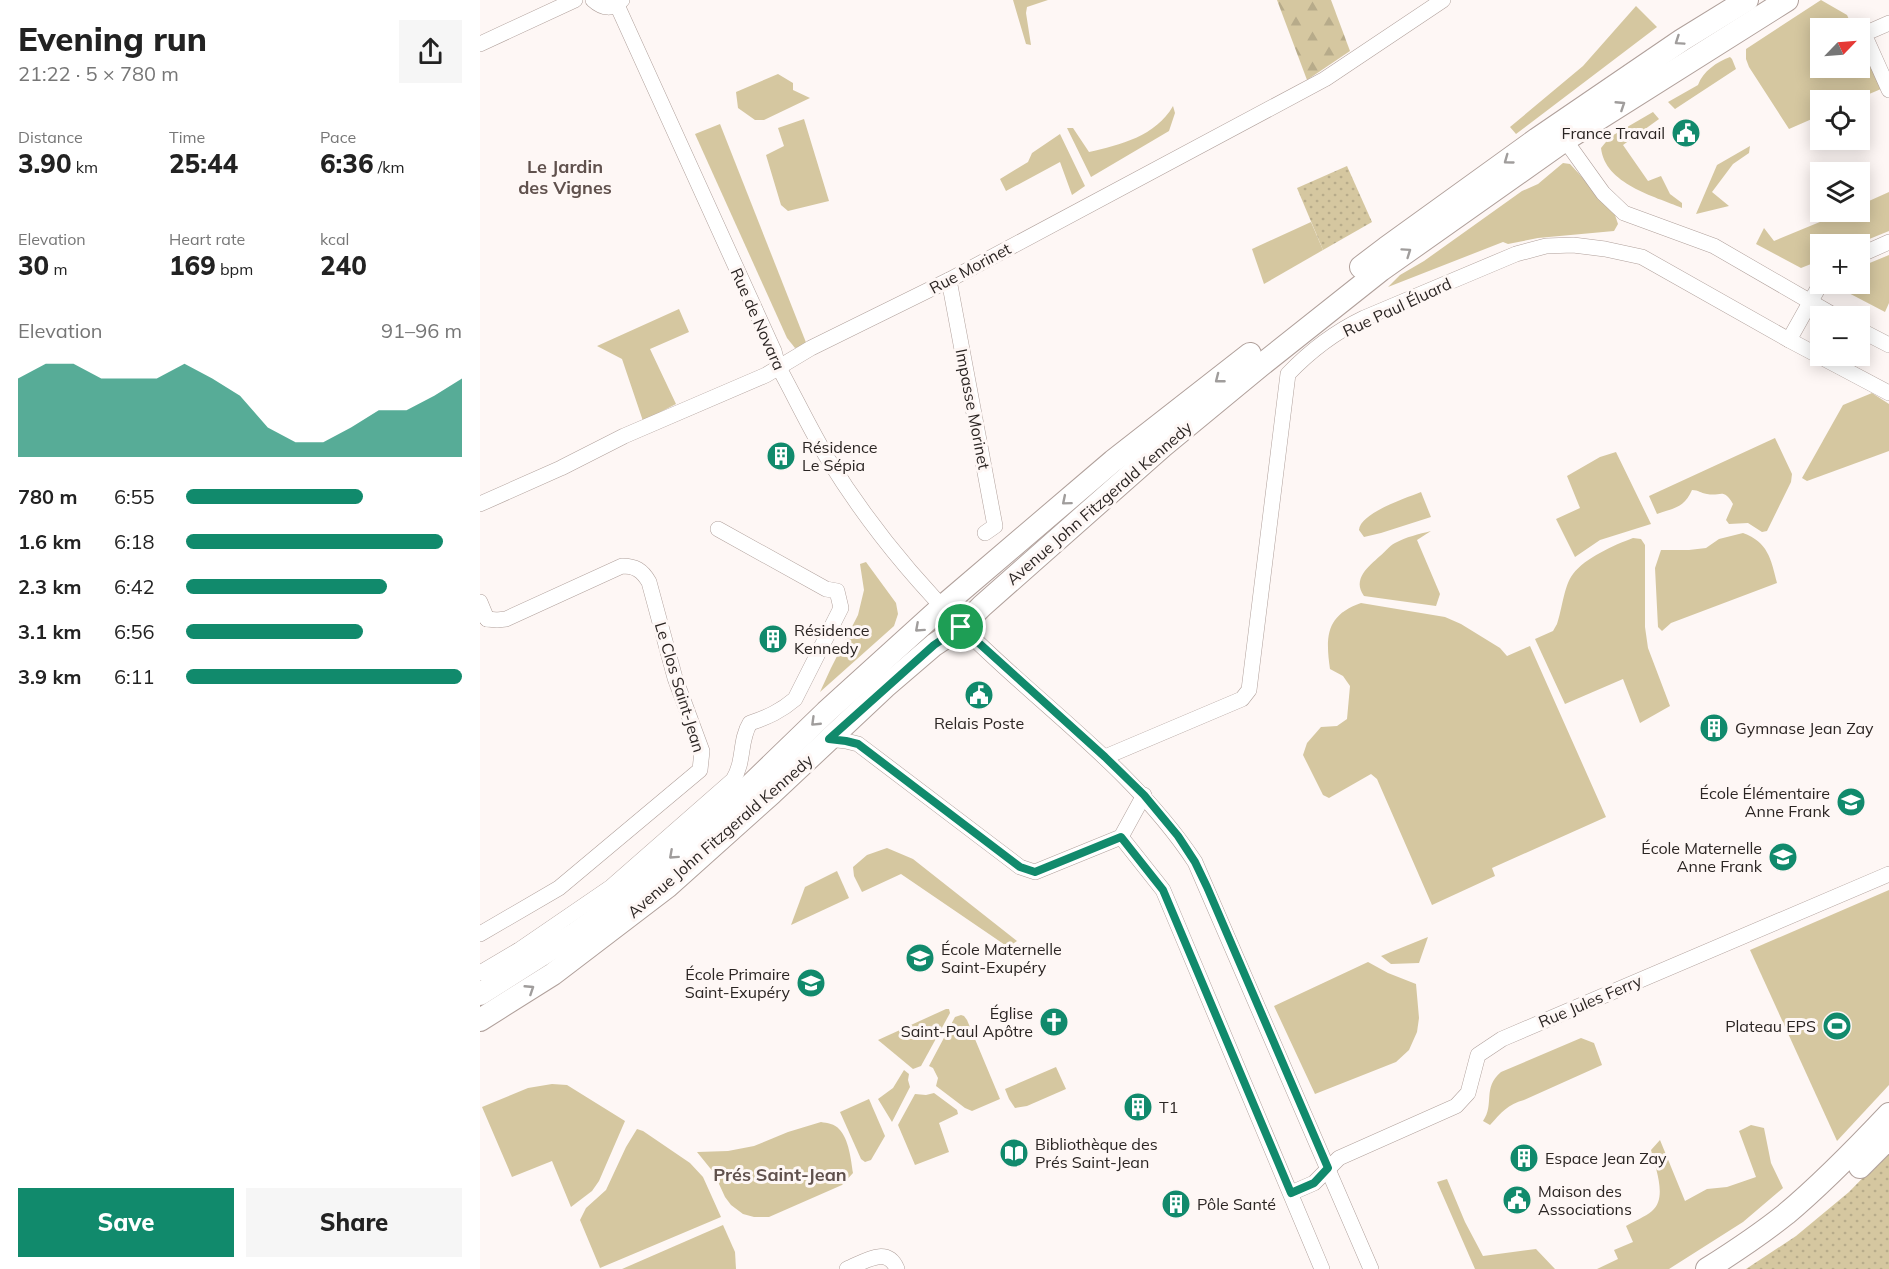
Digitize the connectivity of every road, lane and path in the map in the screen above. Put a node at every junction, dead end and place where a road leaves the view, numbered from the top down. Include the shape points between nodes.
1 (575, 0) edge
2 (593, 0) edge
3 (1443, 0) edge
4 (1780, 0) edge
5 (1786, 0) edge
6 (620, 3) edge
7 (1751, 10) edge
8 (1889, 23) edge
9 (1706, 25) junction
10 (1725, 39) junction
11 (480, 44) edge
12 (1889, 90) edge
13 (1564, 131) junction
14 (1889, 243) edge
15 (1870, 251) edge
16 (949, 280) junction
17 (1815, 294) edge
18 (1810, 303) junction
19 (1816, 306) edge
20 (1870, 335) edge
21 (1789, 340) junction
22 (1889, 345) edge
23 (778, 366) junction
24 (1889, 393) edge
25 (480, 504) edge
26 (718, 529) dead end
27 (985, 533) dead end
28 (480, 602) edge
29 (943, 606) junction
30 (483, 622) edge
31 (961, 627) junction
32 (829, 739) junction
33 (1105, 757) junction
34 (1144, 795) junction
35 (1121, 837) junction
36 (1889, 874) edge
37 (480, 934) edge
38 (480, 973) edge
39 (480, 994) edge
40 (480, 1020) edge
41 (1889, 1114) edge
42 (1889, 1138) edge
43 (1328, 1168) junction
44 (1291, 1193) junction
45 (847, 1269) edge
46 (897, 1269) edge
47 (1322, 1269) edge
48 (1371, 1269) edge
49 (1707, 1269) edge
50 (1736, 1269) edge

1 - 11 street
2 - 6 street via 604,7
3 - 16 street, Rue Morinet via 1325,79
4 - 7 main road
5 - 7 main road, Avenue John Fitzgerald Kennedy
6 - 23 street, Rue de Novara
7 - 9 main road, Avenue John Fitzgerald Kennedy
7 - 10 main road, Avenue John Fitzgerald Kennedy
8 - 12 street via 1864,34
9 - 10 main road via 1713,34
9 -> 13 main road, Avenue John Fitzgerald Kennedy
13 -> 10 main road, Avenue John Fitzgerald Kennedy
13 - 18 street via 1614,194 1631,208 1665,227 1714,246
13 -> 29 main road, Avenue John Fitzgerald Kennedy via 1386,248 1113,461
31 -> 13 main road, Avenue John Fitzgerald Kennedy via 1106,496 1269,358
14 - 15 street
16 - 23 street, Rue Morinet
16 - 27 street, Impasse Morinet via 995,526
17 - 18 street
18 - 19 street
18 - 21 street
20 - 22 street
21 - 24 street
21 - 33 street, Rue Paul Éluard via 1642,257 1573,245 1546,246 1516,254 1346,327 1288,374 1250,690 1242,699
23 - 25 street, Rue Morinet via 766,375
23 - 29 street, Rue de Novara via 852,495 891,548
26 - 38 street via 826,589 837,591 842,608 795,699 784,709 750,723 744,732 739,771 733,780 611,887
28 - 30 street, Le Clos Saint-Jean
29 - 31 street, Rue de Novara
29 -> 39 main road, Avenue John Fitzgerald Kennedy via 648,878 576,933
30 - 37 street, Le Clos Saint-Jean via 506,619 622,566 633,566 649,582 702,760 700,770 559,888
31 - 32 main road, Avenue John Fitzgerald Kennedy via 926,652
31 - 33 street, Rue de Novara
32 - 35 street via 858,744 1020,867 1035,872
40 -> 32 main road, Avenue John Fitzgerald Kennedy via 553,974 667,887
33 - 34 street, Rue de Novara
34 - 35 street
34 - 43 street, Rue de Novara via 1195,862
35 - 44 street via 1163,890
36 - 43 street, Rue Jules Ferry via 1502,1039 1478,1055 1463,1100 1338,1158
41 - 49 main road via 1831,1175 1786,1214
42 - 50 main road via 1806,1217
43 - 44 street, Rue Jules Ferry via 1314,1183
43 - 48 street, Rue de Novara
44 - 47 street
45 - 46 street via 879,1255 894,1262

